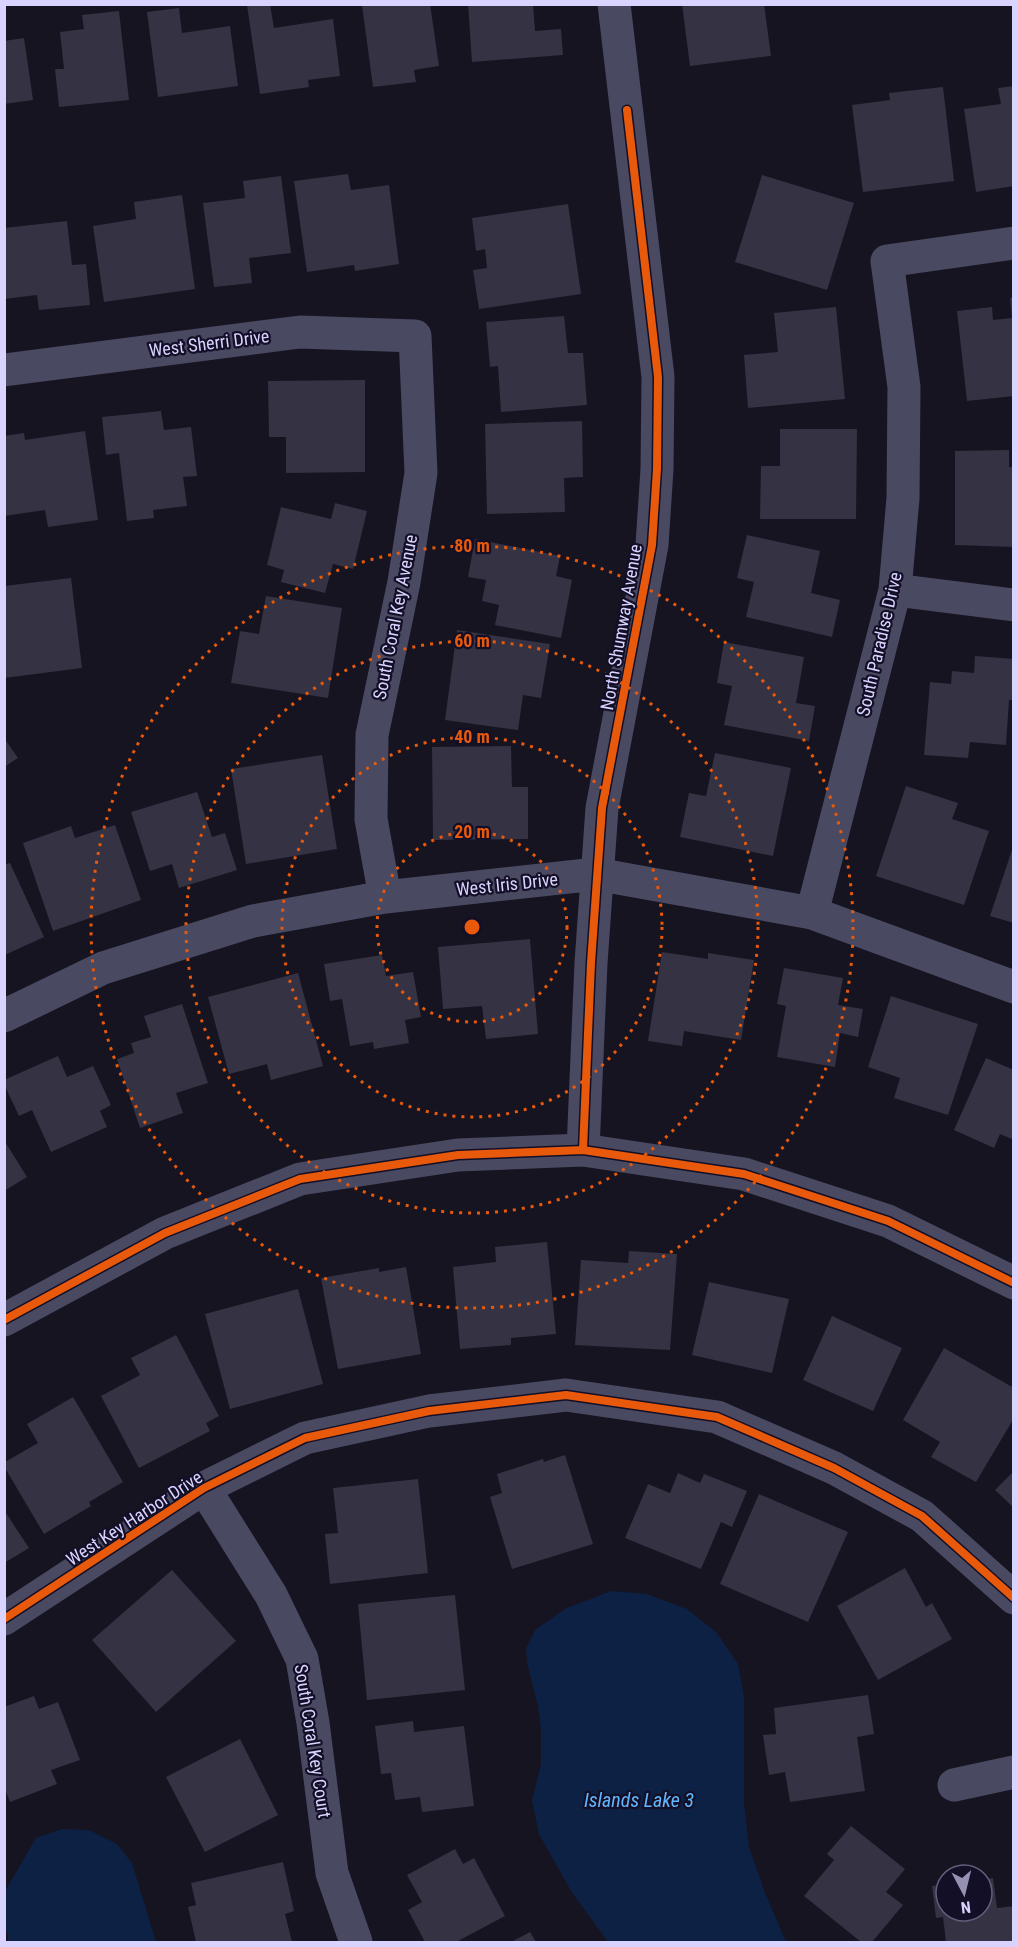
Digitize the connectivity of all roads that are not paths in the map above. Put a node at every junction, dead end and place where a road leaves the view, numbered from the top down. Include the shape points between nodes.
1 (614, 4) edge
2 (1014, 243) edge
3 (415, 336) joint
4 (4, 370) edge
5 (895, 590) junction
6 (1014, 605) edge
7 (596, 873) junction
8 (385, 897) junction
9 (812, 914) junction
10 (1014, 987) edge
11 (4, 1016) edge
12 (583, 1150) junction
13 (1014, 1282) edge
14 (4, 1320) edge
15 (204, 1488) junction
16 (1014, 1598) edge
17 (4, 1619) edge
18 (1014, 1772) edge
19 (954, 1785) dead end
20 (356, 1942) edge

1 - 7 street, North Shumway Avenue via 658,377 657,469 652,545 602,808
2 - 5 street, South Paradise Drive via 887,261 904,387 903,498
3 - 4 street, West Sherri Drive via 300,332
3 - 8 street, South Coral Key Avenue via 420,473 404,582 372,735 371,819
5 - 6 street
5 - 9 street, South Paradise Drive
7 - 8 street, West Iris Drive
7 - 9 street, West Iris Drive
7 - 12 street, North Shumway Avenue
8 - 11 street, West Iris Drive via 253,921 103,968
9 - 10 street, West Iris Drive
12 - 13 street via 744,1174 888,1221
12 - 14 street via 458,1155 300,1179 165,1233
15 - 16 street, West Key Harbor Drive via 305,1438 429,1411 566,1395 717,1417 834,1468 922,1516
15 - 17 street, West Key Harbor Drive
15 - 20 street, South Coral Key Court via 271,1594 302,1659 332,1873
18 - 19 street

